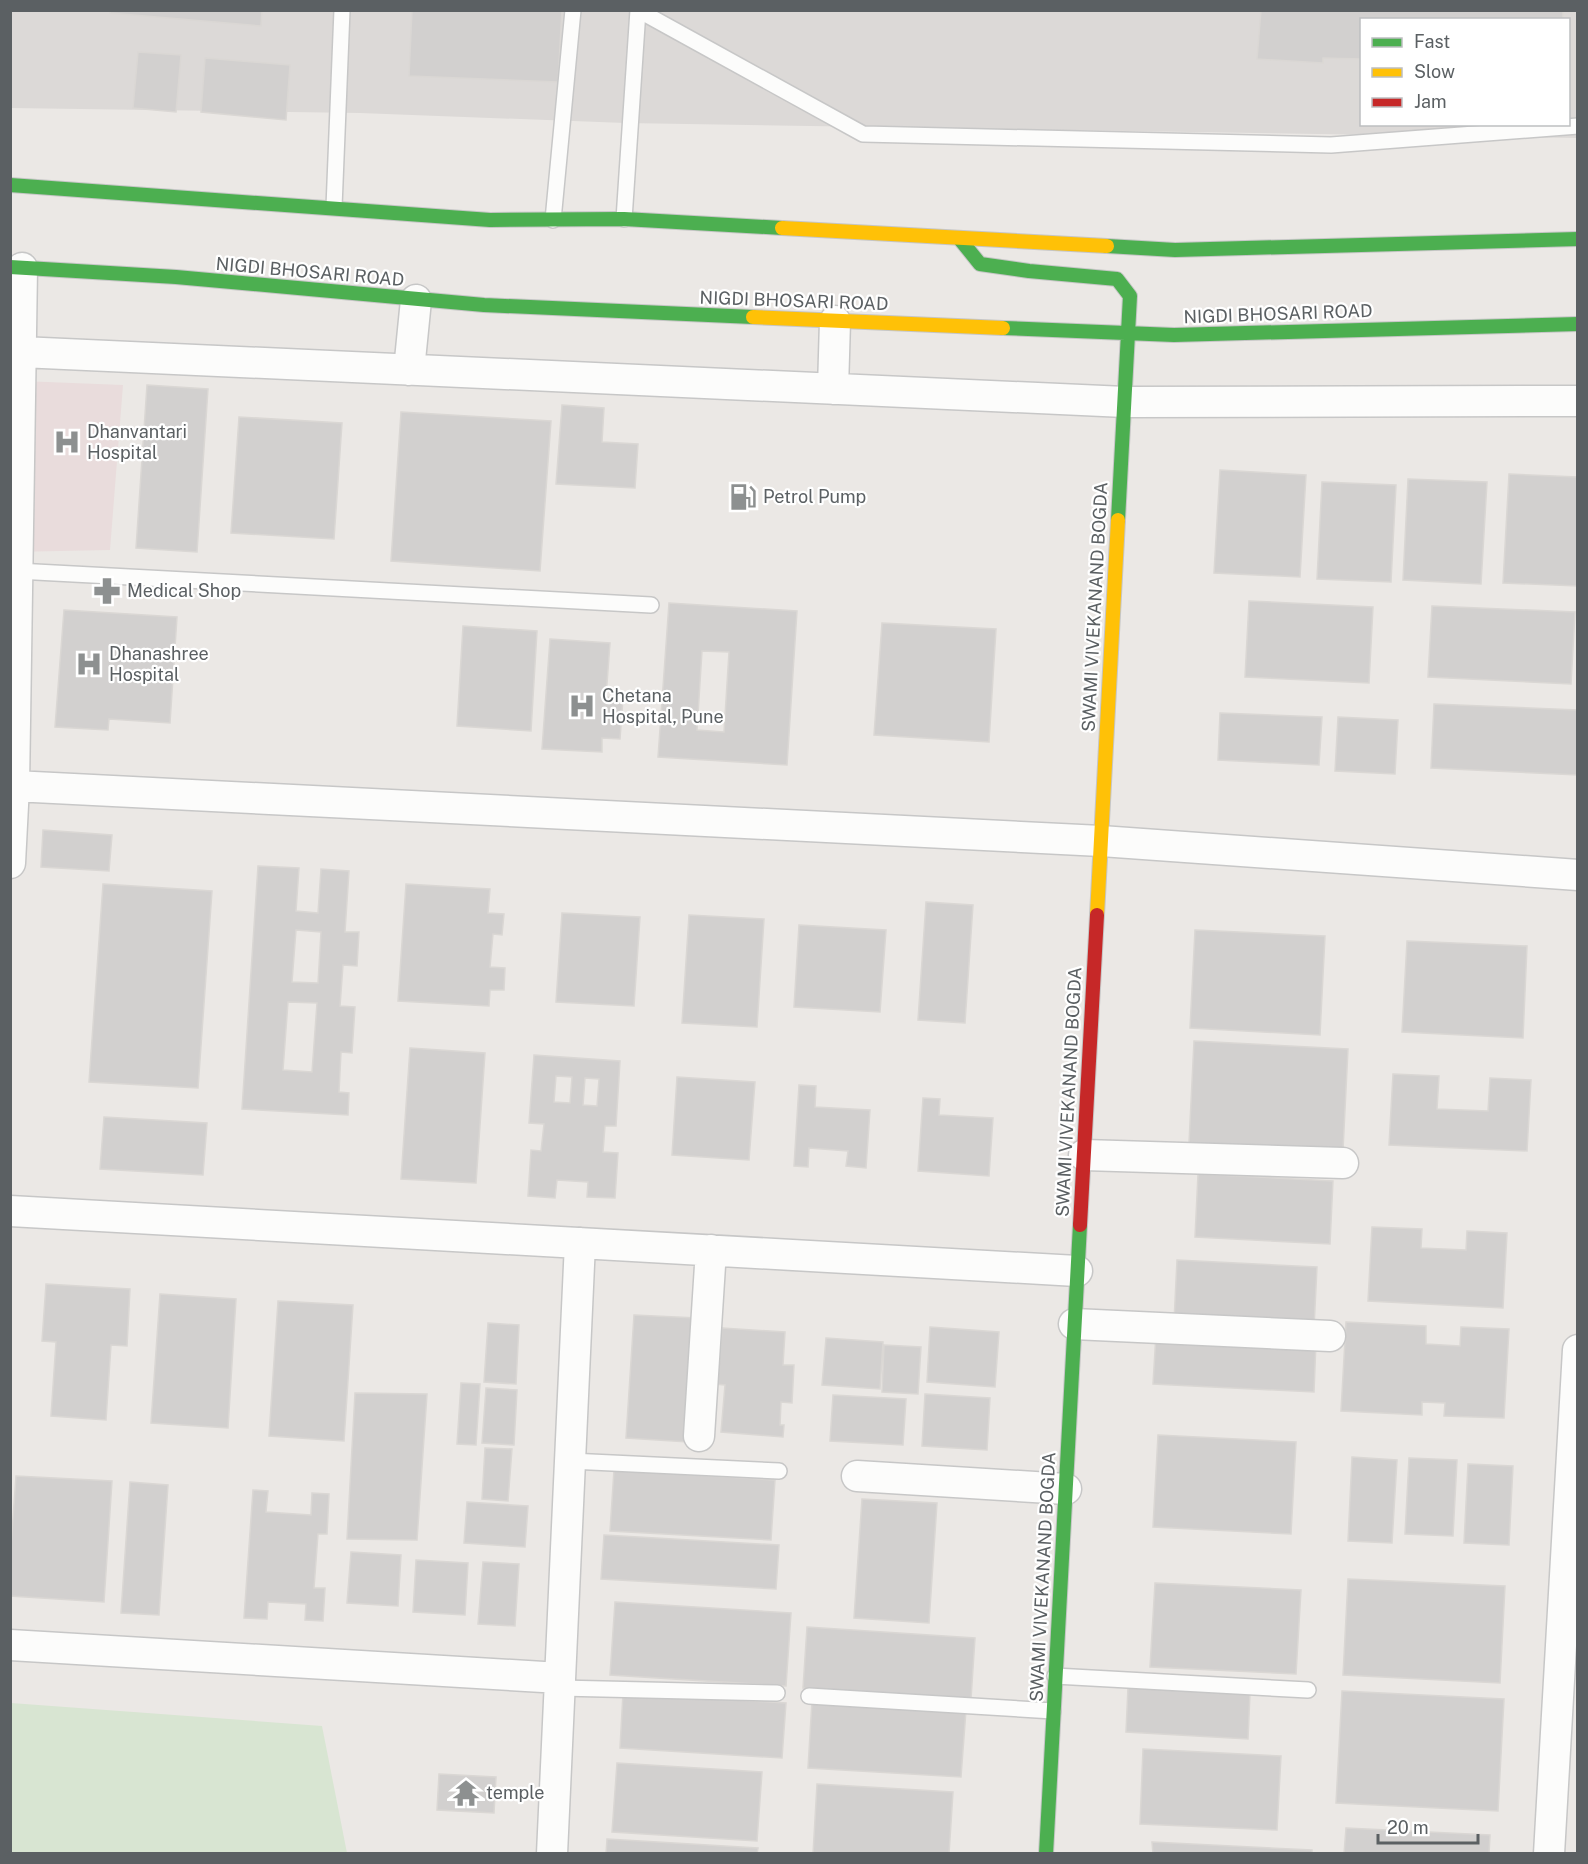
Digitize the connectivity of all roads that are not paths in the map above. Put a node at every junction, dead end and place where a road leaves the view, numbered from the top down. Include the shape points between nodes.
1 (342, 10) edge
2 (573, 10) edge
3 (1578, 126) edge
4 (10, 185) edge
5 (334, 207) junction
6 (624, 219) junction
7 (553, 220) junction
8 (959, 238) junction
9 (1578, 239) edge
10 (16, 267) edge
11 (416, 300) junction
12 (835, 321) junction
13 (1578, 324) edge
14 (1128, 333) junction
15 (21, 352) junction
16 (409, 370) junction
17 (833, 389) junction
18 (1578, 401) edge
19 (1125, 402) junction
20 (17, 571) junction
21 (651, 605) dead end
22 (14, 786) junction
23 (1101, 841) junction
24 (10, 863) edge
25 (1578, 875) edge
26 (1084, 1155) junction
27 (1343, 1163) dead end
28 (10, 1211) edge
29 (580, 1243) junction
30 (711, 1250) junction
31 (1077, 1271) junction
32 (1074, 1324) junction
33 (1330, 1336) dead end
34 (1578, 1350) edge
35 (699, 1436) dead end
36 (570, 1461) junction
37 (779, 1471) dead end
38 (857, 1476) dead end
39 (1066, 1489) junction
40 (10, 1645) edge
41 (1055, 1676) junction
42 (560, 1683) junction
43 (1308, 1690) dead end
44 (777, 1693) dead end
45 (809, 1696) dead end
46 (1567, 1700) edge
47 (1053, 1711) junction
48 (552, 1854) edge
49 (1046, 1854) edge
50 (1549, 1854) edge

1 - 5 lane
2 - 7 lane
3 - 6 lane via 1331,145 863,134 638,10
4 - 5 main road
5 - 7 main road via 490,220
6 - 7 main road
6 - 8 main road
8 - 9 main road via 1175,250
8 - 14 main road, SWAMI VIVEKANAND BOGDA via 980,264 1117,279 1130,296
10 - 11 main road, NIGDI BHOSARI ROAD via 176,277
10 - 15 street
11 - 12 main road, NIGDI BHOSARI ROAD
11 - 16 street
12 - 14 main road, NIGDI BHOSARI ROAD
12 - 17 street
13 - 14 main road, NIGDI BHOSARI ROAD
14 - 19 main road, SWAMI VIVEKANAND BOGDA
15 - 16 street
15 - 20 street
16 - 17 street
17 - 19 street
18 - 19 street
19 - 23 main road, SWAMI VIVEKANAND BOGDA
20 - 21 lane
20 - 22 street
22 - 23 street
22 - 24 street
23 - 25 street
23 - 26 main road, SWAMI VIVEKANAND BOGDA
26 - 27 street
26 - 31 main road, SWAMI VIVEKANAND BOGDA
28 - 29 street
29 - 30 street
29 - 36 street
30 - 31 street
30 - 35 street
31 - 32 main road, SWAMI VIVEKANAND BOGDA
32 - 33 street
32 - 39 main road, SWAMI VIVEKANAND BOGDA
34 - 46 street
36 - 37 lane
36 - 42 street
38 - 39 street
39 - 41 main road, SWAMI VIVEKANAND BOGDA
40 - 42 street
41 - 43 lane
41 - 47 main road, SWAMI VIVEKANAND BOGDA
42 - 44 lane
42 - 48 street
45 - 47 lane
46 - 50 street
47 - 49 main road, SWAMI VIVEKANAND BOGDA

